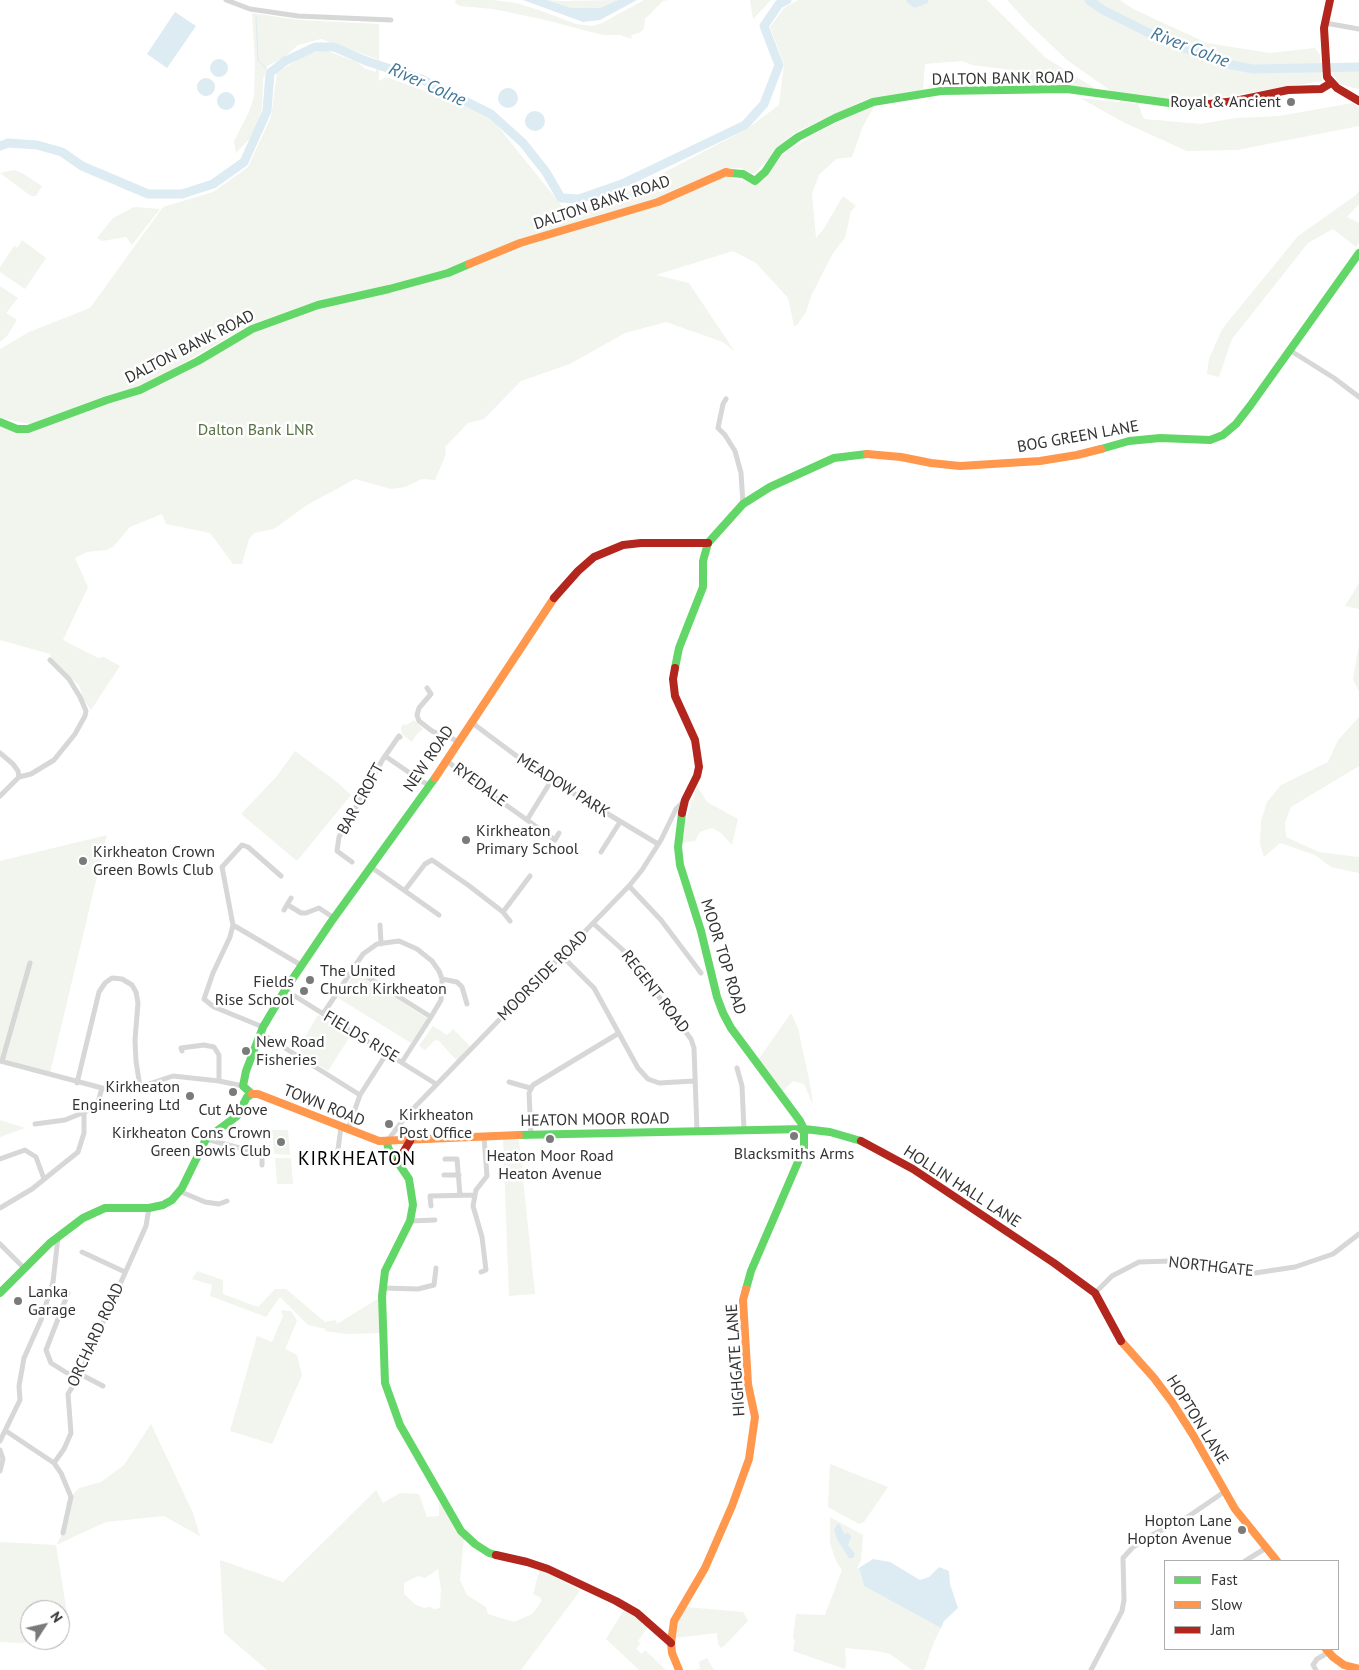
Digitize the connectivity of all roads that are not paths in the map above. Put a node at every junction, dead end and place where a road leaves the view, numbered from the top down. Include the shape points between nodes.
1 (226, 0) edge
2 (1329, 0) edge
3 (391, 20) dead end
4 (1324, 23) junction
5 (1359, 29) edge
6 (1332, 83) junction
7 (1359, 100) edge
8 (1359, 253) edge
9 (1291, 351) junction
10 (1359, 397) edge
11 (726, 399) dead end
12 (1, 423) edge
13 (743, 504) junction
14 (708, 542) junction
15 (50, 660) dead end
16 (427, 688) dead end
17 (471, 722) junction
18 (400, 737) dead end
19 (458, 742) junction
20 (0, 753) edge
21 (385, 756) junction
22 (446, 760) junction
23 (19, 777) junction
24 (552, 781) junction
25 (430, 785) junction
26 (0, 796) edge
27 (684, 800) junction
28 (527, 820) junction
29 (620, 822) junction
30 (559, 833) dead end
31 (658, 844) junction
32 (601, 852) dead end
33 (352, 862) dead end
34 (371, 867) junction
35 (277, 875) dead end
36 (530, 876) dead end
37 (629, 886) junction
38 (405, 890) junction
39 (291, 898) dead end
40 (288, 905) junction
41 (284, 910) dead end
42 (503, 912) junction
43 (439, 915) dead end
44 (334, 918) junction
45 (510, 921) dead end
46 (594, 924) junction
47 (233, 925) junction
48 (380, 925) dead end
49 (381, 944) junction
50 (562, 956) junction
51 (30, 963) dead end
52 (301, 965) junction
53 (353, 968) junction
54 (701, 973) dead end
55 (442, 979) junction
56 (285, 990) junction
57 (467, 1004) dead end
58 (323, 1014) junction
59 (431, 1017) junction
60 (262, 1030) junction
61 (619, 1033) junction
62 (182, 1051) dead end
63 (387, 1053) junction
64 (1, 1061) edge
65 (402, 1062) junction
66 (737, 1068) dead end
67 (219, 1081) junction
68 (694, 1081) junction
69 (509, 1082) dead end
70 (77, 1083) junction
71 (436, 1084) junction
72 (243, 1086) junction
73 (140, 1087) junction
74 (102, 1088) junction
75 (530, 1088) junction
76 (252, 1094) junction
77 (360, 1095) junction
78 (84, 1113) junction
79 (35, 1124) dead end
80 (345, 1128) junction
81 (804, 1129) junction
82 (744, 1130) junction
83 (697, 1132) junction
84 (531, 1135) junction
85 (484, 1137) junction
86 (206, 1139) junction
87 (387, 1141) junction
88 (410, 1141) junction
89 (337, 1157) dead end
90 (445, 1159) dead end
91 (0, 1160) edge
92 (398, 1161) junction
93 (262, 1165) dead end
94 (444, 1175) dead end
95 (460, 1175) junction
96 (44, 1179) junction
97 (179, 1191) junction
98 (460, 1195) junction
99 (475, 1195) junction
100 (227, 1201) dead end
101 (430, 1206) dead end
102 (0, 1208) edge
103 (149, 1208) junction
104 (410, 1220) junction
105 (435, 1220) dead end
106 (1359, 1234) edge
107 (58, 1236) junction
108 (0, 1244) edge
109 (82, 1252) dead end
110 (436, 1268) dead end
111 (25, 1269) junction
112 (125, 1272) junction
113 (481, 1272) dead end
114 (383, 1288) junction
115 (0, 1293) edge
116 (68, 1293) dead end
117 (1095, 1293) junction
118 (80, 1374) junction
119 (103, 1386) dead end
120 (2, 1436) edge
121 (0, 1450) edge
122 (54, 1463) junction
123 (0, 1471) edge
124 (1224, 1492) junction
125 (63, 1533) dead end
126 (1266, 1548) junction
127 (1247, 1560) edge
128 (1276, 1560) edge
129 (671, 1643) junction
130 (1327, 1650) edge
131 (1359, 1669) edge
132 (678, 1670) edge
133 (1091, 1670) edge
134 (1316, 1670) edge

1 - 3 street via 250,9 298,16
2 - 4 street
4 - 5 street
4 - 6 street via 1325,53
6 - 7 street
6 - 12 street, DALTON BANK ROAD via 1321,89 1288,90 1214,105 1184,105 1068,89 941,91 873,102 798,137 779,152 755,181 743,174 726,172 658,202 520,244 448,273 318,305 252,329 140,390 28,429
8 - 9 street, BOG GREEN LANE
9 - 10 street
9 - 13 street, BOG GREEN LANE via 1236,424 1210,440 1129,441 1040,461 960,466 866,454 834,458 770,487
11 - 13 street via 718,428 735,451 741,473
13 - 14 street, BOG GREEN LANE
14 - 17 street, NEW ROAD via 623,545 594,557 558,592
14 - 27 street, MOOR TOP ROAD via 703,561 703,587 679,648 673,679 675,696 696,740 699,767
15 - 23 street via 69,679 80,697 85,716 54,760
16 - 19 street via 433,694 419,708 419,721 432,731 446,734
17 - 19 street, NEW ROAD
17 - 24 street, MEADOW PARK
18 - 21 street, BAR CROFT
19 - 22 street, NEW ROAD
20 - 23 street via 13,764
21 - 25 street
21 - 33 street, BAR CROFT via 339,837 337,851
22 - 25 street, NEW ROAD
22 - 28 street, RYEDALE
23 - 26 street
24 - 28 street
24 - 29 street, MEADOW PARK
25 - 34 street, NEW ROAD
27 - 31 street, MOORSIDE ROAD
27 - 81 street, MOOR TOP ROAD via 678,847 680,865 717,997 731,1028
28 - 30 street, RYEDALE via 555,840
29 - 31 street, MEADOW PARK
29 - 32 street
31 - 37 street, MOORSIDE ROAD
34 - 38 street
34 - 44 street, NEW ROAD
35 - 47 street via 242,845 227,860 222,867
36 - 42 street
37 - 46 street, MOORSIDE ROAD
37 - 54 street via 661,920
38 - 42 street via 425,864 432,860
38 - 43 street
39 - 40 street
40 - 41 street
40 - 44 street via 301,913 319,908
42 - 45 street
44 - 52 street, NEW ROAD
46 - 50 street, MOORSIDE ROAD
46 - 68 street, REGENT ROAD via 624,951 690,1039 694,1048
47 - 52 street
47 - 60 street via 204,999
48 - 49 street
49 - 53 street via 363,954
49 - 55 street via 399,941 417,949 432,961
50 - 61 street via 594,988
50 - 71 street, MOORSIDE ROAD
51 - 64 street
52 - 56 street, NEW ROAD
53 - 58 street
53 - 59 street
55 - 57 street via 457,982
55 - 59 street via 440,1000
56 - 58 street, FIELDS RISE
56 - 60 street, NEW ROAD
58 - 63 street, FIELDS RISE
59 - 65 street
60 - 72 street, NEW ROAD
60 - 77 street
61 - 68 street via 638,1068 648,1079 659,1083
61 - 75 street
62 - 67 street via 181,1048 204,1045 214,1047 219,1055
63 - 65 street, FIELDS RISE
63 - 77 street
64 - 70 street
65 - 71 street, FIELDS RISE
66 - 82 street via 742,1086
67 - 72 street
67 - 73 street via 173,1076
68 - 83 street, REGENT ROAD
69 - 75 street
70 - 73 street via 99,992 112,978 122,979 136,992 135,1040
70 - 74 street
71 - 87 street, MOORSIDE ROAD
72 - 76 street
73 - 74 street
74 - 78 street via 98,1102
75 - 84 street
76 - 80 street, TOWN ROAD
76 - 86 street via 237,1116
77 - 80 street
78 - 79 street via 65,1120
78 - 96 street via 84,1133 78,1152
80 - 87 street, TOWN ROAD
80 - 89 street
81 - 82 street, HEATON MOOR ROAD
81 - 117 street, HOLLIN HALL LANE via 859,1140 913,1169
81 - 129 street, HIGHGATE LANE via 804,1148 751,1271 743,1300 748,1384 755,1417 748,1459 705,1568 674,1621
82 - 83 street, HEATON MOOR ROAD
83 - 84 street, HEATON MOOR ROAD
84 - 85 street, HEATON MOOR ROAD
85 - 88 street, HEATON MOOR ROAD
85 - 99 street via 487,1176
86 - 93 street via 262,1154
86 - 97 street
87 - 88 street, HEATON MOOR ROAD
87 - 92 street
88 - 92 street
90 - 95 street via 457,1159
91 - 96 street via 25,1150 36,1157
92 - 104 street via 411,1187 413,1205
94 - 95 street
95 - 98 street
96 - 102 street
97 - 100 street via 205,1202 219,1204
97 - 103 street via 166,1204
98 - 99 street
98 - 101 street via 430,1196
99 - 113 street via 473,1206 482,1236 486,1270
103 - 107 street via 100,1209
103 - 112 street, ORCHARD ROAD via 146,1226
104 - 105 street
104 - 114 street via 386,1271
106 - 117 street, NORTHGATE via 1333,1254 1295,1267 1255,1273 1171,1261 1139,1262 1112,1276
107 - 111 street
107 - 120 street via 53,1282 24,1358 20,1400
108 - 111 street
109 - 112 street
110 - 114 street via 434,1285 418,1289
111 - 115 street
112 - 118 street, ORCHARD ROAD
114 - 129 street via 385,1383 411,1446 461,1531 489,1554 548,1569 616,1601 637,1613
116 - 118 street via 46,1350 51,1363 67,1373
117 - 124 street, HOPTON LANE via 1121,1342 1154,1378 1193,1434
118 - 119 street
118 - 122 street, ORCHARD ROAD via 68,1394 71,1433
120 - 122 street
121 - 123 street via 3,1458
122 - 125 street via 71,1497
124 - 126 street, HOPTON LANE
124 - 133 street via 1134,1547 1123,1558 1122,1611
126 - 127 street
126 - 128 street, HOPTON LANE
129 - 132 street
130 - 131 street via 1344,1665
130 - 134 street via 1313,1665

